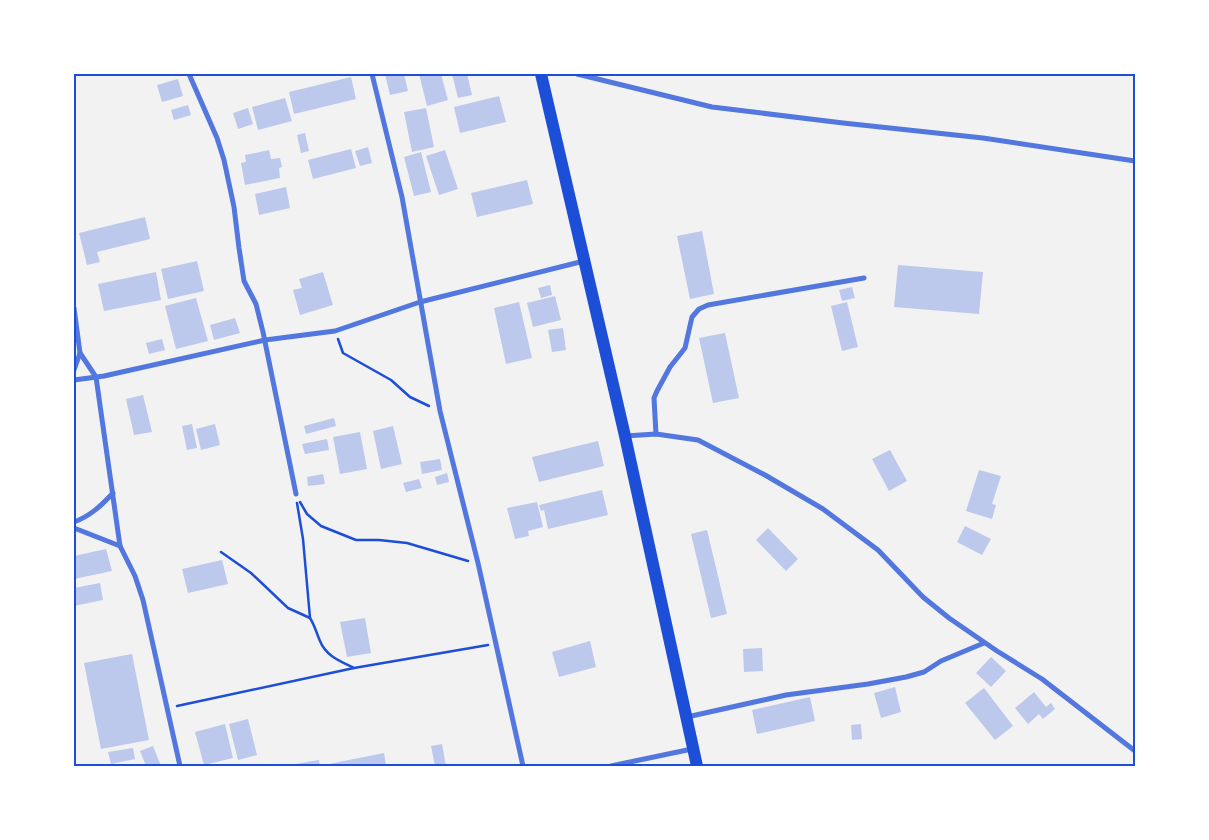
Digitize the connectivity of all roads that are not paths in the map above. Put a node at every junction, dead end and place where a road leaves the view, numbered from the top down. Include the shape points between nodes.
1 (189, 74) edge
2 (372, 74) edge
3 (541, 74) edge
4 (577, 74) edge
5 (1135, 161) edge
6 (585, 261) junction
7 (864, 278) dead end
8 (420, 302) junction
9 (74, 308) edge
10 (265, 340) junction
11 (80, 353) junction
12 (74, 370) edge
13 (96, 377) junction
14 (74, 380) edge
15 (656, 434) junction
16 (624, 436) junction
17 (113, 493) junction
18 (296, 494) road end
19 (74, 522) edge
20 (74, 528) edge
21 (120, 546) junction
22 (984, 643) junction
23 (686, 717) junction
24 (693, 749) junction
25 (1135, 751) edge
26 (180, 766) edge
27 (523, 766) edge
28 (611, 766) edge
29 (697, 766) edge

1 - 10 street via 224,160 244,281 256,304
2 - 8 street via 402,197
3 - 6 main road
4 - 5 street via 712,107 984,138
6 - 8 street
6 - 16 main road
7 - 15 street via 699,309 692,317 685,348 656,391
8 - 10 street via 335,331
8 - 27 street via 440,411
9 - 11 street
10 - 13 street
10 - 18 street
11 - 12 street
11 - 13 street
13 - 14 street
13 - 17 street
15 - 16 street
15 - 22 street via 698,440 823,509 878,550 923,597
16 - 23 main road
17 - 19 street via 89,515
17 - 21 street
20 - 21 street
21 - 26 street via 143,600
22 - 23 street via 941,661 924,672 906,677 786,695
22 - 25 street via 1042,679
23 - 24 main road
24 - 28 street
24 - 29 main road

